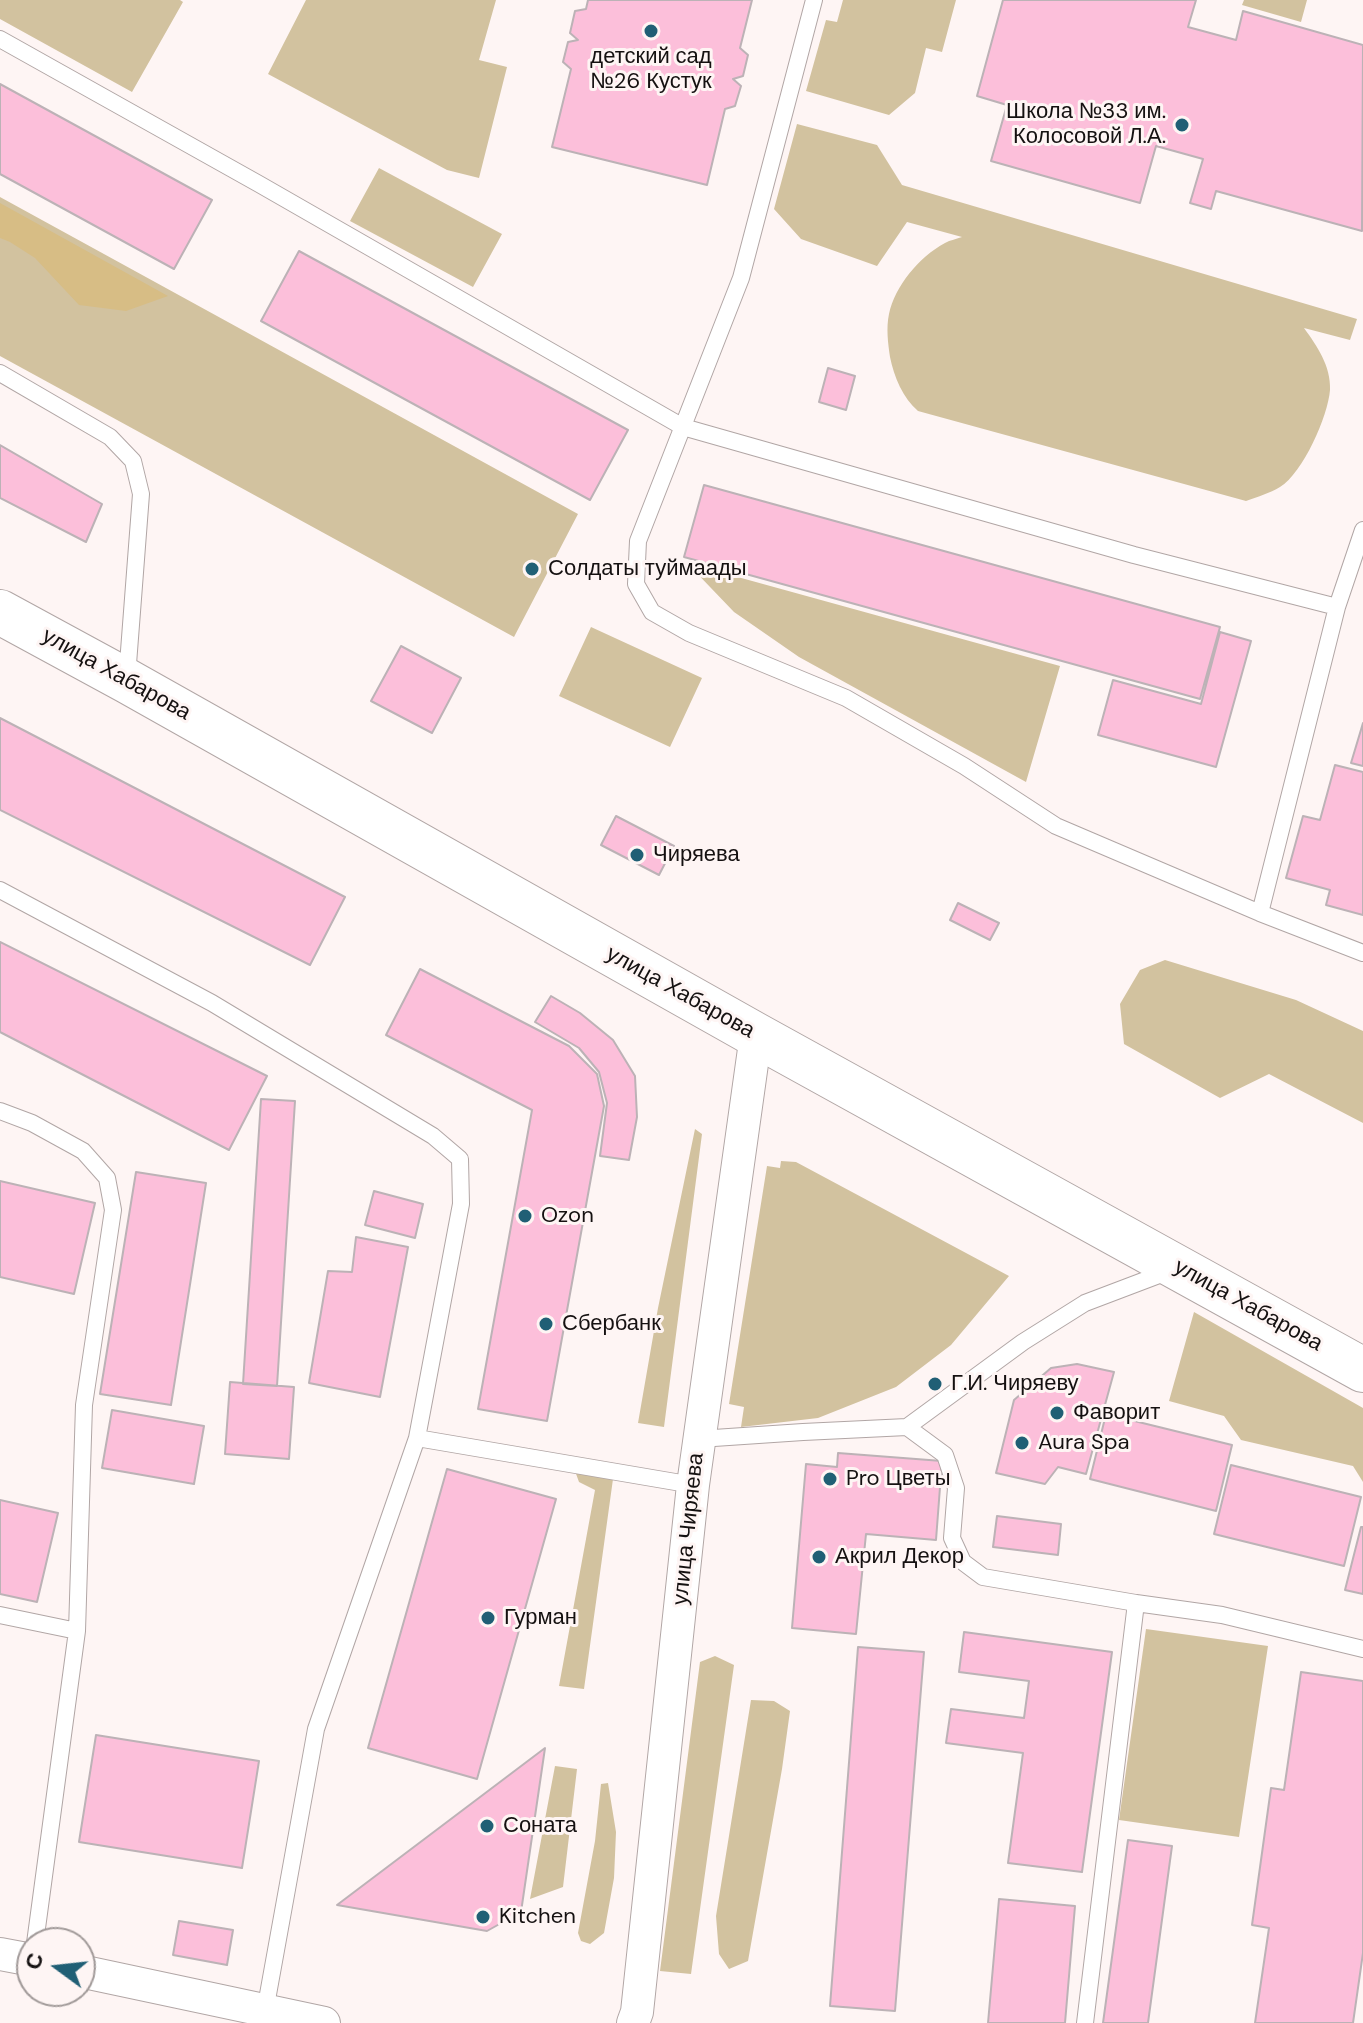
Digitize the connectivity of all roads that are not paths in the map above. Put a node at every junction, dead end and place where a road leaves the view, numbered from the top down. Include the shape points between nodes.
1 (814, 0) edge
2 (0, 39) edge
3 (0, 373) edge
4 (683, 427) junction
5 (1363, 530) edge
6 (1337, 607) junction
7 (0, 612) edge
8 (127, 681) junction
9 (0, 890) edge
10 (1260, 913) junction
11 (1363, 953) edge
12 (756, 1035) junction
13 (0, 1111) edge
14 (1179, 1268) junction
15 (1363, 1370) edge
16 (907, 1427) junction
17 (417, 1438) junction
18 (699, 1439) junction
19 (693, 1485) junction
20 (1136, 1603) junction
21 (0, 1615) edge
22 (77, 1631) junction
23 (1363, 1649) edge
24 (37, 1927) edge
25 (96, 1974) edge
26 (265, 2011) junction
27 (324, 2023) edge
28 (633, 2023) edge
29 (1085, 2023) edge

1 - 4 lane via 741,278
2 - 4 lane
3 - 8 lane via 110,437 133,461 141,494
4 - 6 lane
4 - 10 lane via 638,541 636,584 652,612 689,633 846,698 1056,826
5 - 6 lane
6 - 10 lane
7 - 8 main road, улица Хабарова
8 - 12 main road, улица Хабарова
9 - 17 lane via 212,1003 433,1136 460,1159 461,1204
10 - 11 lane
12 - 14 main road, улица Хабарова
12 - 18 street, улица Чиряева
13 - 22 lane via 83,1151 107,1178 113,1210 84,1405
14 - 15 main road, улица Хабарова
14 - 16 lane via 1085,1303
16 - 18 lane
16 - 20 lane via 945,1455 956,1488 952,1538 963,1562 983,1577
17 - 19 lane
17 - 26 lane via 316,1729
18 - 19 street, улица Чиряева
19 - 28 street, улица Чиряева
20 - 23 lane via 1222,1615
20 - 29 lane
21 - 22 lane
22 - 24 lane
25 - 26 street
26 - 27 street

